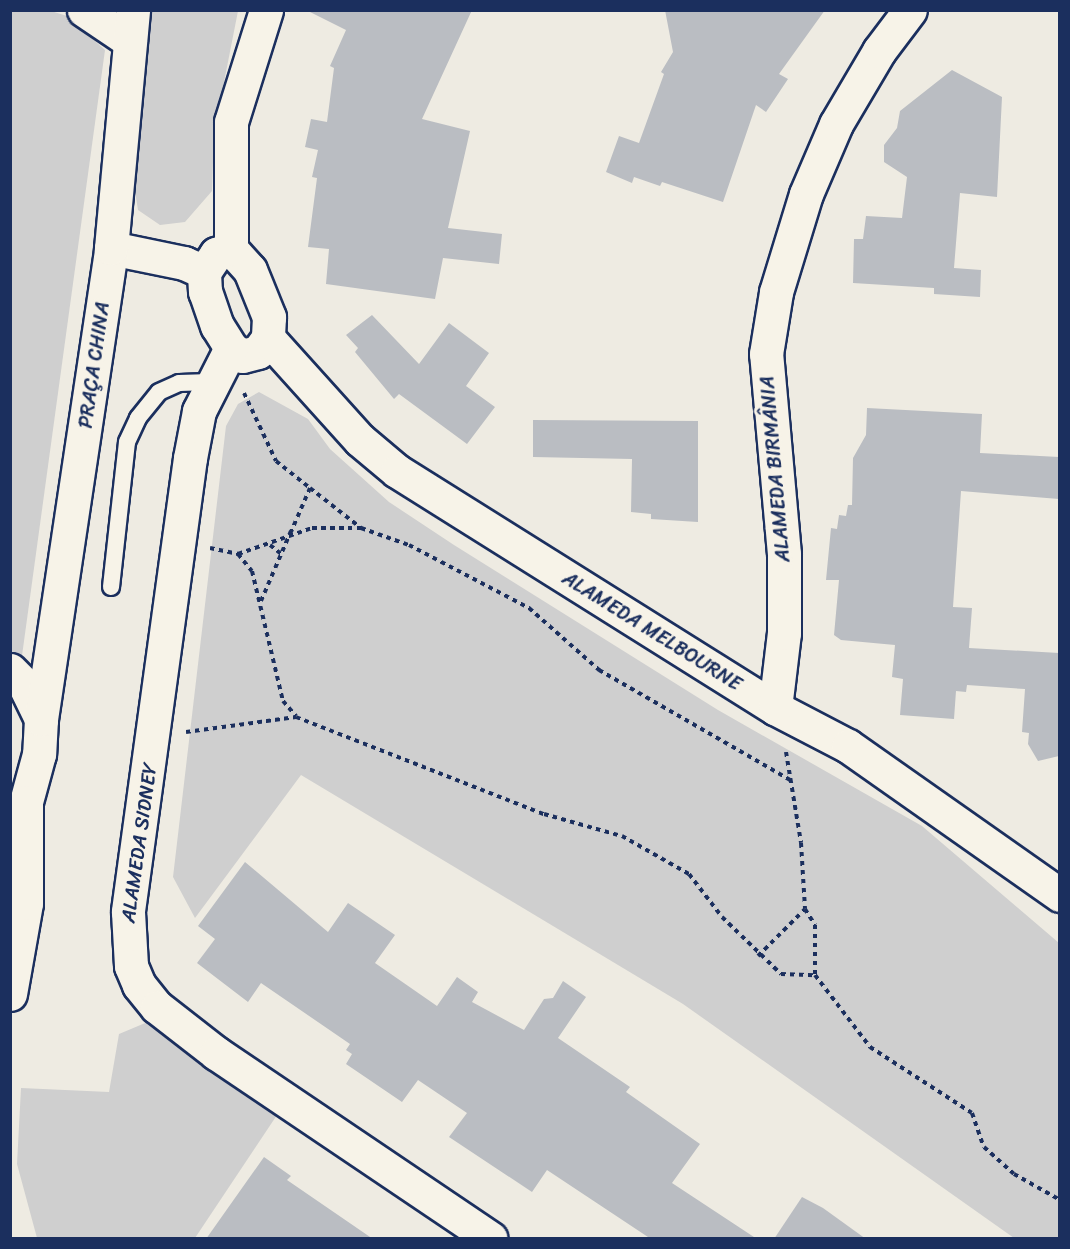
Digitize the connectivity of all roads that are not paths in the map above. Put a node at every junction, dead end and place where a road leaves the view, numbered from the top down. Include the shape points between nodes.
1 (84, 10) edge
2 (266, 10) edge
3 (910, 10) edge
4 (131, 26) edge
5 (111, 248) junction
6 (231, 249) junction
7 (204, 272) junction
8 (268, 338) junction
9 (231, 348) junction
10 (211, 382) junction
11 (111, 587) dead end
12 (10, 670) edge
13 (778, 710) junction
14 (41, 719) junction
15 (18, 811) edge
16 (1059, 896) edge
17 (10, 994) edge
18 (490, 1239) edge

1 - 4 street
2 - 6 street via 231,122
3 - 13 street, ALAMEDA BIRMÂNIA via 879,51 836,124 806,194 776,292 766,354 784,555 784,633
4 - 5 street, PRAÇA CHINA
5 - 7 street via 184,263
5 - 14 street, PRAÇA CHINA
6 - 7 street via 216,254
6 - 8 street via 250,270 263,299
7 - 9 street via 217,326
8 - 9 street via 258,352 242,356
8 - 13 street, ALAMEDA MELBOURNE via 360,440 398,471
9 - 10 street, ALAMEDA SIDNEY
10 - 11 lane via 179,383 159,392 138,418 127,442
10 - 18 street, ALAMEDA SIDNEY via 199,411 126,939 139,985 157,1007 216,1053
12 - 14 street, PRAÇA CHINA via 24,684
13 - 16 street, ALAMEDA MELBOURNE via 848,746
14 - 15 street, PRAÇA CHINA via 39,754
15 - 17 street, PRAÇA CHINA via 26,903

